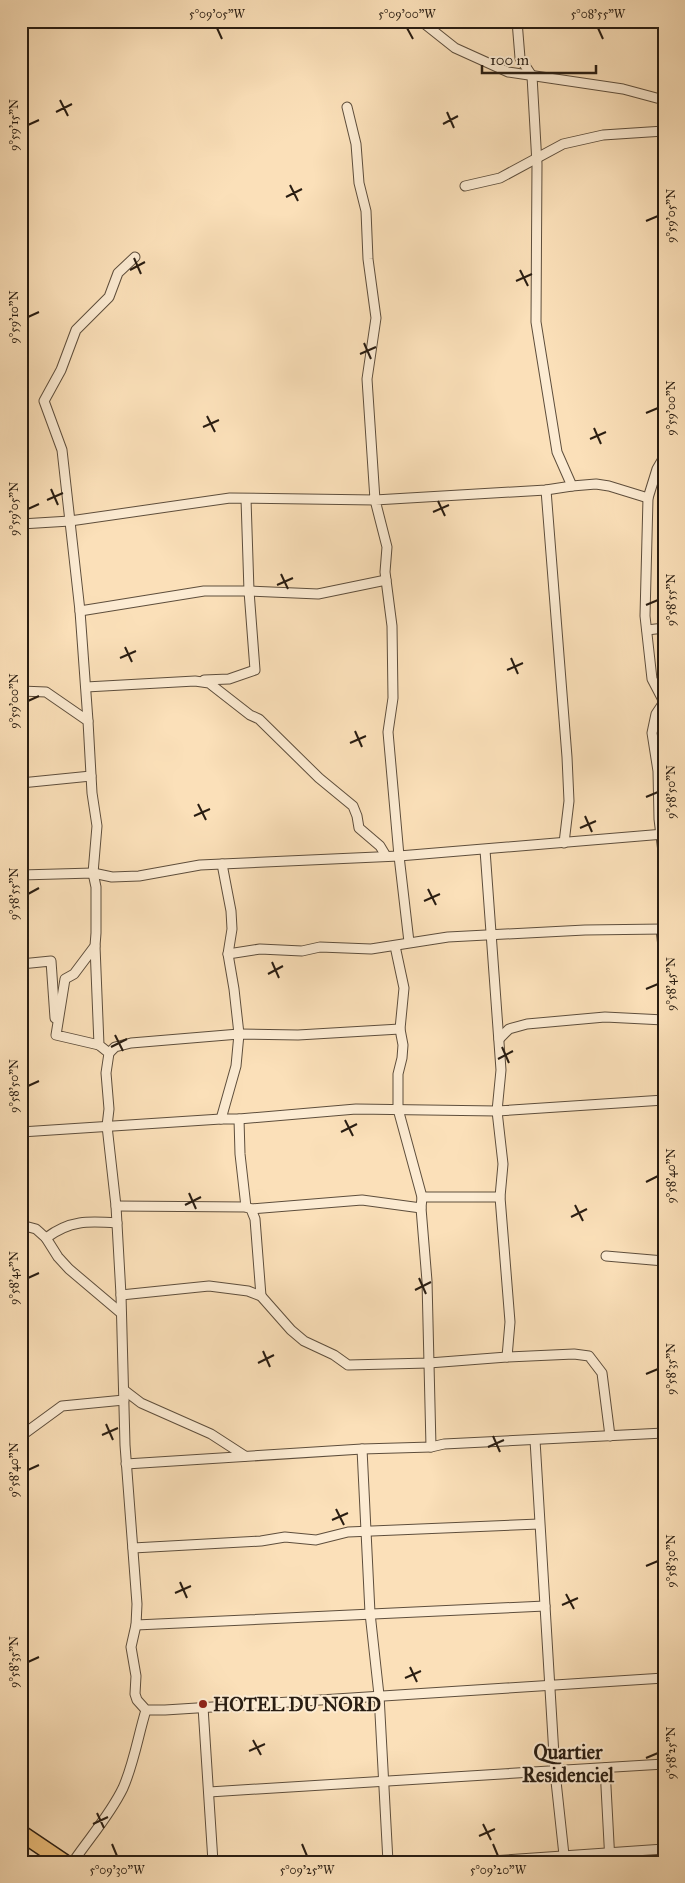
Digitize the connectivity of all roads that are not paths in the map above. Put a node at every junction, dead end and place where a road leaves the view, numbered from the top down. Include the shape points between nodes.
1 (422, 21) edge
2 (517, 21) edge
3 (532, 76) junction
4 (664, 100) edge
5 (346, 107) dead end
6 (664, 131) edge
7 (537, 158) junction
8 (465, 186) dead end
9 (136, 257) dead end
10 (664, 457) edge
11 (572, 486) junction
12 (546, 490) junction
13 (648, 498) junction
14 (246, 499) junction
15 (375, 500) junction
16 (70, 521) junction
17 (21, 524) edge
18 (386, 580) junction
19 (249, 591) junction
20 (80, 611) junction
21 (664, 628) edge
22 (646, 630) junction
23 (195, 681) junction
24 (86, 687) junction
25 (21, 691) edge
26 (664, 702) edge
27 (88, 721) junction
28 (91, 776) junction
29 (21, 783) edge
30 (663, 834) edge
31 (564, 843) junction
32 (485, 850) junction
33 (386, 856) junction
34 (399, 856) junction
35 (664, 860) edge
36 (222, 864) junction
37 (93, 873) junction
38 (21, 875) edge
39 (662, 929) edge
40 (490, 936) junction
41 (409, 942) junction
42 (95, 946) junction
43 (395, 946) junction
44 (228, 954) junction
45 (664, 955) edge
46 (21, 964) edge
47 (664, 1020) edge
48 (400, 1029) junction
49 (239, 1034) junction
50 (56, 1035) junction
51 (498, 1039) junction
52 (99, 1045) junction
53 (109, 1053) junction
54 (664, 1100) edge
55 (398, 1109) junction
56 (497, 1111) junction
57 (221, 1119) junction
58 (239, 1119) junction
59 (107, 1126) junction
60 (21, 1132) edge
61 (422, 1196) junction
62 (500, 1197) junction
63 (116, 1206) junction
64 (248, 1208) junction
65 (422, 1208) junction
66 (117, 1223) junction
67 (21, 1225) edge
68 (46, 1238) junction
69 (606, 1256) dead end
70 (664, 1261) edge
71 (121, 1295) junction
72 (261, 1296) junction
73 (121, 1313) junction
74 (507, 1357) junction
75 (429, 1363) junction
76 (124, 1390) junction
77 (124, 1400) junction
78 (664, 1433) edge
79 (21, 1436) edge
80 (610, 1436) junction
81 (534, 1440) junction
82 (431, 1447) junction
83 (362, 1449) junction
84 (245, 1456) junction
85 (126, 1464) junction
86 (539, 1524) junction
87 (366, 1530) junction
88 (133, 1548) junction
89 (545, 1606) junction
90 (370, 1613) junction
91 (136, 1625) junction
92 (664, 1678) edge
93 (550, 1685) junction
94 (380, 1695) junction
95 (203, 1707) junction
96 (146, 1710) junction
97 (664, 1764) edge
98 (605, 1768) junction
99 (555, 1772) junction
100 (385, 1782) junction
101 (209, 1792) junction
102 (21, 1833) edge
103 (664, 1849) edge
104 (610, 1852) junction
105 (564, 1855) junction
106 (64, 1862) edge
107 (73, 1862) edge
108 (213, 1862) edge
109 (388, 1862) edge
110 (478, 1862) edge
111 (610, 1862) edge

1 - 3 street via 455,48 508,72
2 - 3 street via 520,58
3 - 4 street via 623,89
3 - 7 street
5 - 15 street via 356,144 359,183 366,211 376,318 367,379
6 - 7 street via 603,135 563,144
7 - 8 street via 500,178
7 - 11 street via 536,322 557,452
9 - 16 street via 118,273 109,297 76,330 61,370 44,401 62,450
10 - 13 street
11 - 12 street
11 - 13 street via 609,486
12 - 15 street
12 - 31 street via 567,757 568,801
13 - 22 street
14 - 15 street
14 - 16 street via 230,498
14 - 19 street
15 - 18 street via 387,547
16 - 17 street
16 - 20 street
18 - 19 street via 318,594
18 - 34 street via 392,626 393,698 388,732
19 - 20 street via 204,591
19 - 23 street via 255,670 229,679
20 - 24 street
21 - 22 street
22 - 26 street via 652,679
23 - 24 street
23 - 33 street via 209,683 259,719 353,806 360,828
24 - 27 street
25 - 27 street via 46,692
26 - 30 street via 656,714 652,733
27 - 28 street
28 - 29 street
28 - 37 street via 98,826
30 - 31 street
30 - 35 street
31 - 32 street
32 - 34 street
32 - 40 street
33 - 34 street
33 - 36 street
34 - 41 street
36 - 37 street via 139,876 112,877
36 - 44 street via 231,910
37 - 38 street
37 - 42 street via 96,887
39 - 40 street
39 - 45 street
40 - 41 street
40 - 51 street
41 - 43 street
42 - 50 street via 74,974 65,979
42 - 52 street
43 - 44 street via 371,949 320,947 302,951 260,949
43 - 48 street via 404,988
44 - 49 street
46 - 50 street via 51,961
47 - 51 street via 605,1017 527,1024 509,1029
48 - 49 street via 298,1035
48 - 55 street via 403,1045 398,1074
49 - 53 street via 131,1042 114,1047
49 - 57 street via 236,1066
50 - 52 street
51 - 56 street via 501,1070
52 - 53 street
53 - 59 street
54 - 56 street
55 - 56 street
55 - 58 street via 356,1109
55 - 61 street
56 - 62 street via 503,1164
57 - 58 street
57 - 59 street
58 - 64 street via 240,1154
59 - 60 street
59 - 63 street
61 - 62 street
61 - 65 street
62 - 74 street via 510,1322
63 - 64 street
63 - 66 street
64 - 65 street via 362,1200
64 - 72 street via 255,1219
65 - 75 street
66 - 68 street via 77,1222
66 - 71 street
67 - 68 street via 36,1229
68 - 73 street via 69,1268
69 - 70 street
71 - 72 street via 218,1286
71 - 73 street
72 - 75 street via 304,1341 348,1365
73 - 76 street
74 - 75 street
74 - 80 street via 590,1356 602,1373
75 - 82 street
76 - 77 street
76 - 84 street via 141,1403 211,1434
77 - 79 street via 62,1406
77 - 85 street
78 - 80 street
80 - 81 street
81 - 82 street
81 - 86 street
82 - 83 street
83 - 84 street
83 - 87 street
84 - 85 street
85 - 88 street
86 - 87 street
86 - 89 street
87 - 88 street via 316,1540 285,1537 253,1542
87 - 90 street
88 - 91 street
89 - 90 street
89 - 93 street
90 - 91 street
90 - 94 street
91 - 96 street via 132,1647 135,1694
92 - 93 street
93 - 94 street
93 - 99 street
94 - 95 street
94 - 100 street
95 - 96 street
95 - 101 street
96 - 107 street via 123,1787
97 - 98 street
98 - 99 street
98 - 104 street
99 - 100 street
99 - 105 street
100 - 101 street
100 - 109 street
101 - 108 street
102 - 106 highway
103 - 104 street
104 - 105 street
104 - 111 street
105 - 110 street

